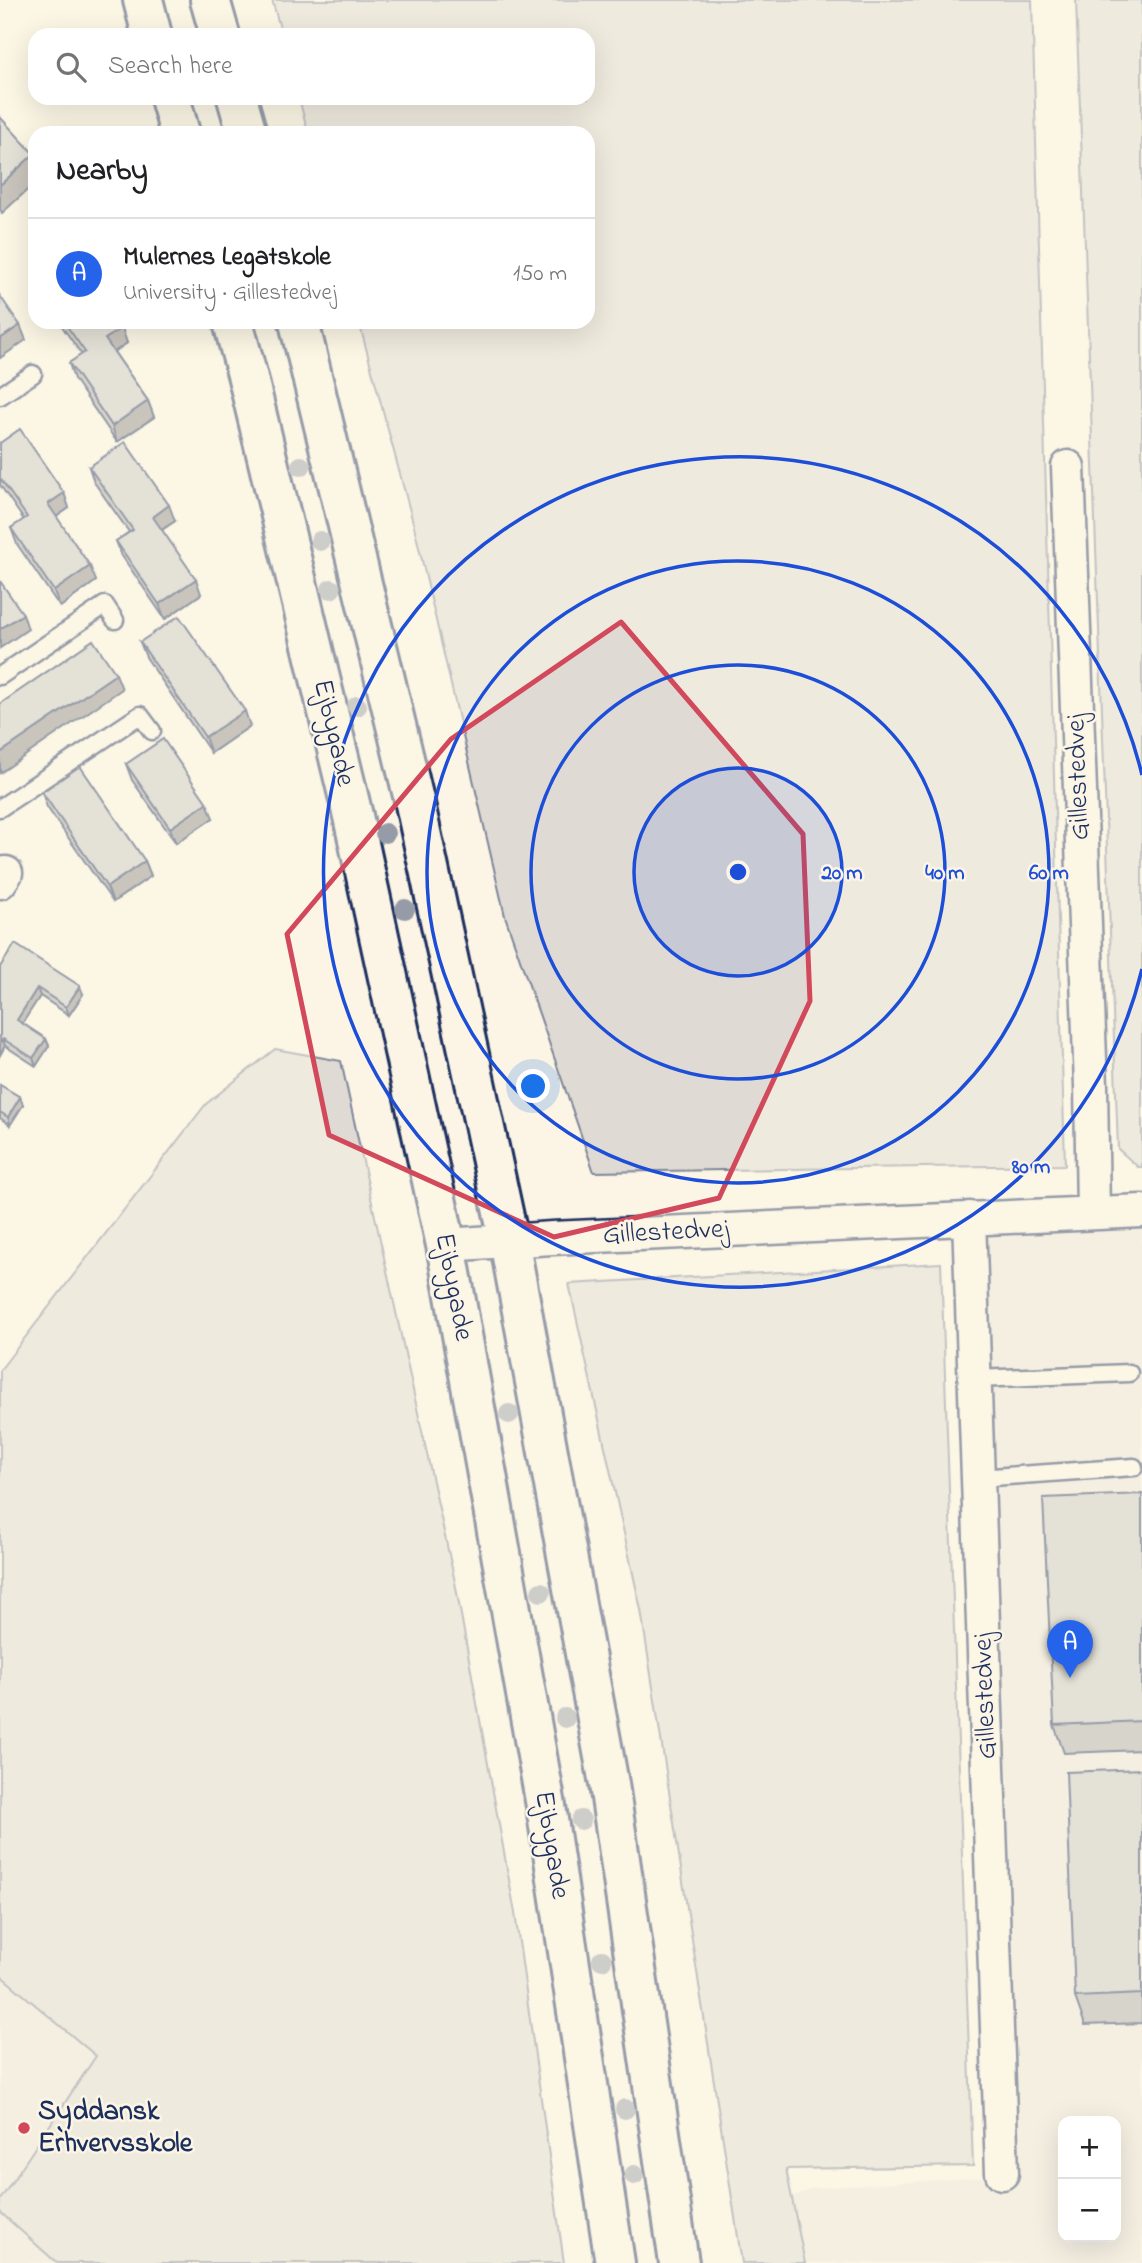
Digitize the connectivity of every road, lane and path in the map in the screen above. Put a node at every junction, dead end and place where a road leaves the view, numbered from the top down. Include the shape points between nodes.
1 (143, 0) edge
2 (210, 0) edge
3 (150, 28) edge
4 (218, 28) edge
5 (172, 105) edge
6 (239, 105) edge
7 (178, 126) edge
8 (245, 126) edge
9 (235, 329) edge
10 (301, 329) edge
11 (33, 374) dead end
12 (0, 396) edge
13 (1068, 467) dead end
14 (116, 620) dead end
15 (0, 676) edge
16 (152, 731) dead end
17 (0, 808) edge
18 (1142, 1211) edge
19 (1093, 1213) junction
20 (969, 1218) junction
21 (509, 1240) junction
22 (446, 1245) junction
23 (1129, 1373) dead end
24 (975, 1379) junction
25 (1134, 1467) dead end
26 (978, 1478) junction
27 (1002, 2173) dead end
28 (615, 2263) edge
29 (679, 2263) edge

1 - 3 main road
2 - 4 main road
5 - 7 main road
6 - 8 main road
9 - 22 main road, Ejbygade via 352,816
10 - 21 main road via 415,804
11 - 12 lane
13 - 19 street, Gillestedvej
14 - 15 lane via 105,605
16 - 17 lane via 140,715
18 - 19 street, Gillestedvej
19 - 20 street, Gillestedvej
20 - 21 street, Gillestedvej
20 - 24 street, Gillestedvej
21 - 22 street, Gillestedvej
21 - 29 main road via 609,1784
22 - 28 main road, Ejbygade via 546,1806
23 - 24 lane
24 - 26 street, Gillestedvej
25 - 26 lane
26 - 27 street, Gillestedvej

